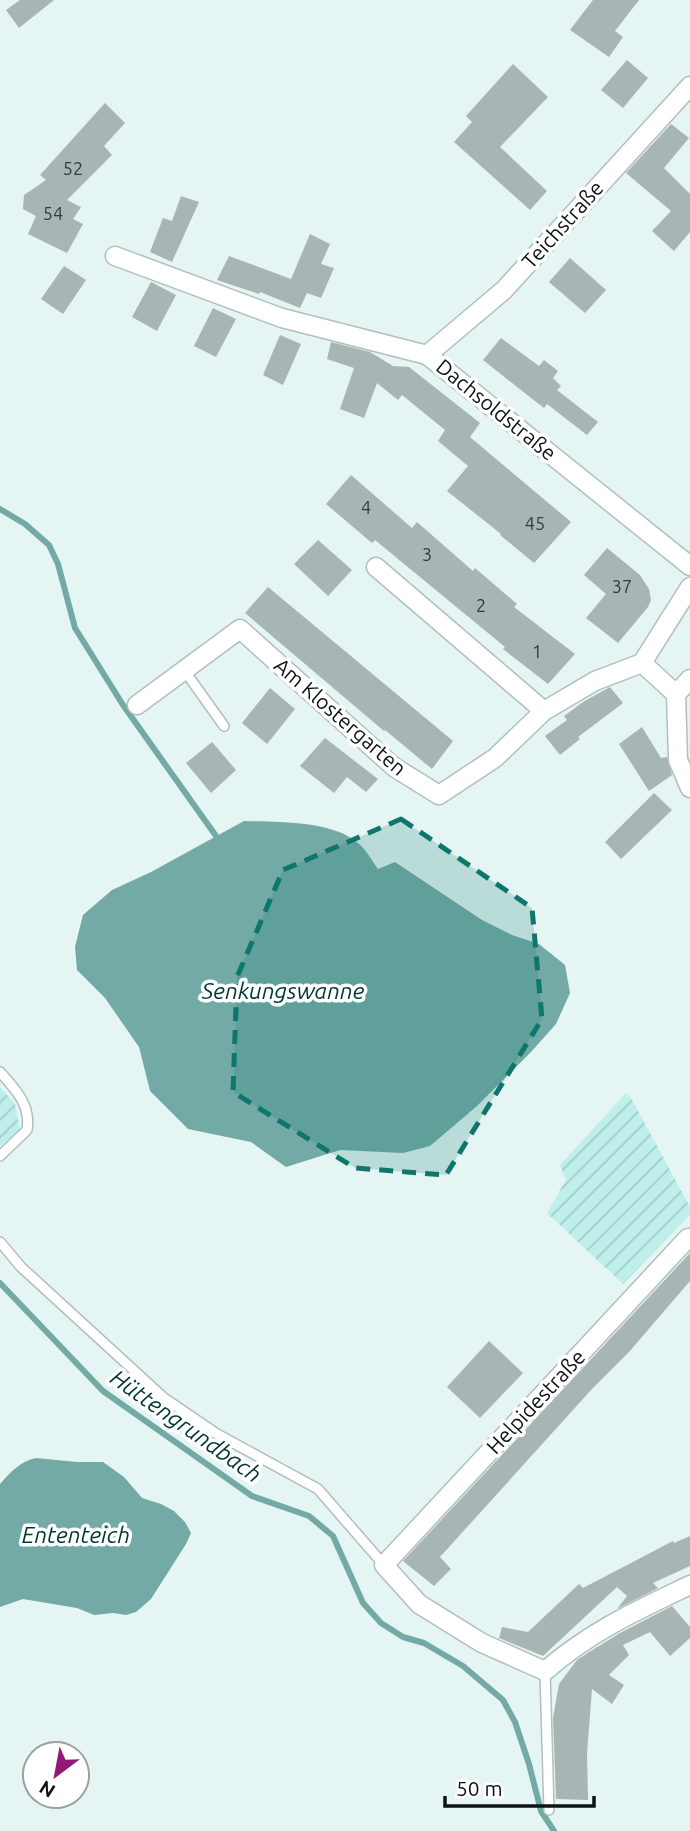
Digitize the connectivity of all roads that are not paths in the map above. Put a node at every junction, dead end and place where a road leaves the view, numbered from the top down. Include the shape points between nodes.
1 (690, 86) edge
2 (115, 256) dead end
3 (427, 355) junction
4 (690, 566) edge
5 (376, 567) dead end
6 (690, 587) edge
7 (642, 663) junction
8 (184, 670) junction
9 (690, 679) edge
10 (676, 694) junction
11 (137, 705) dead end
12 (544, 711) junction
13 (224, 726) dead end
14 (690, 788) edge
15 (0, 1072) edge
16 (0, 1156) edge
17 (688, 1238) dead end
18 (0, 1242) edge
19 (384, 1565) junction
20 (690, 1584) edge
21 (545, 1671) junction
22 (549, 1810) dead end

1 - 3 street, Teichstraße via 504,290
2 - 3 street, Dachsoldstraße via 282,318
3 - 4 street, Dachsoldstraße
5 - 12 street
6 - 7 street
7 - 10 street
7 - 12 street, Am Klostergarten via 595,681
8 - 11 street, Am Klostergarten
8 - 12 street, Am Klostergarten via 240,629 394,767 439,795 495,758
8 - 13 lane
9 - 10 street
10 - 14 street via 678,760
15 - 16 lane via 20,1094 29,1115 27,1130
17 - 19 street, Helpidestraße
18 - 19 lane via 21,1267 164,1398 217,1434 318,1489
19 - 21 street via 419,1604 482,1643
20 - 21 street via 607,1625
21 - 22 lane

